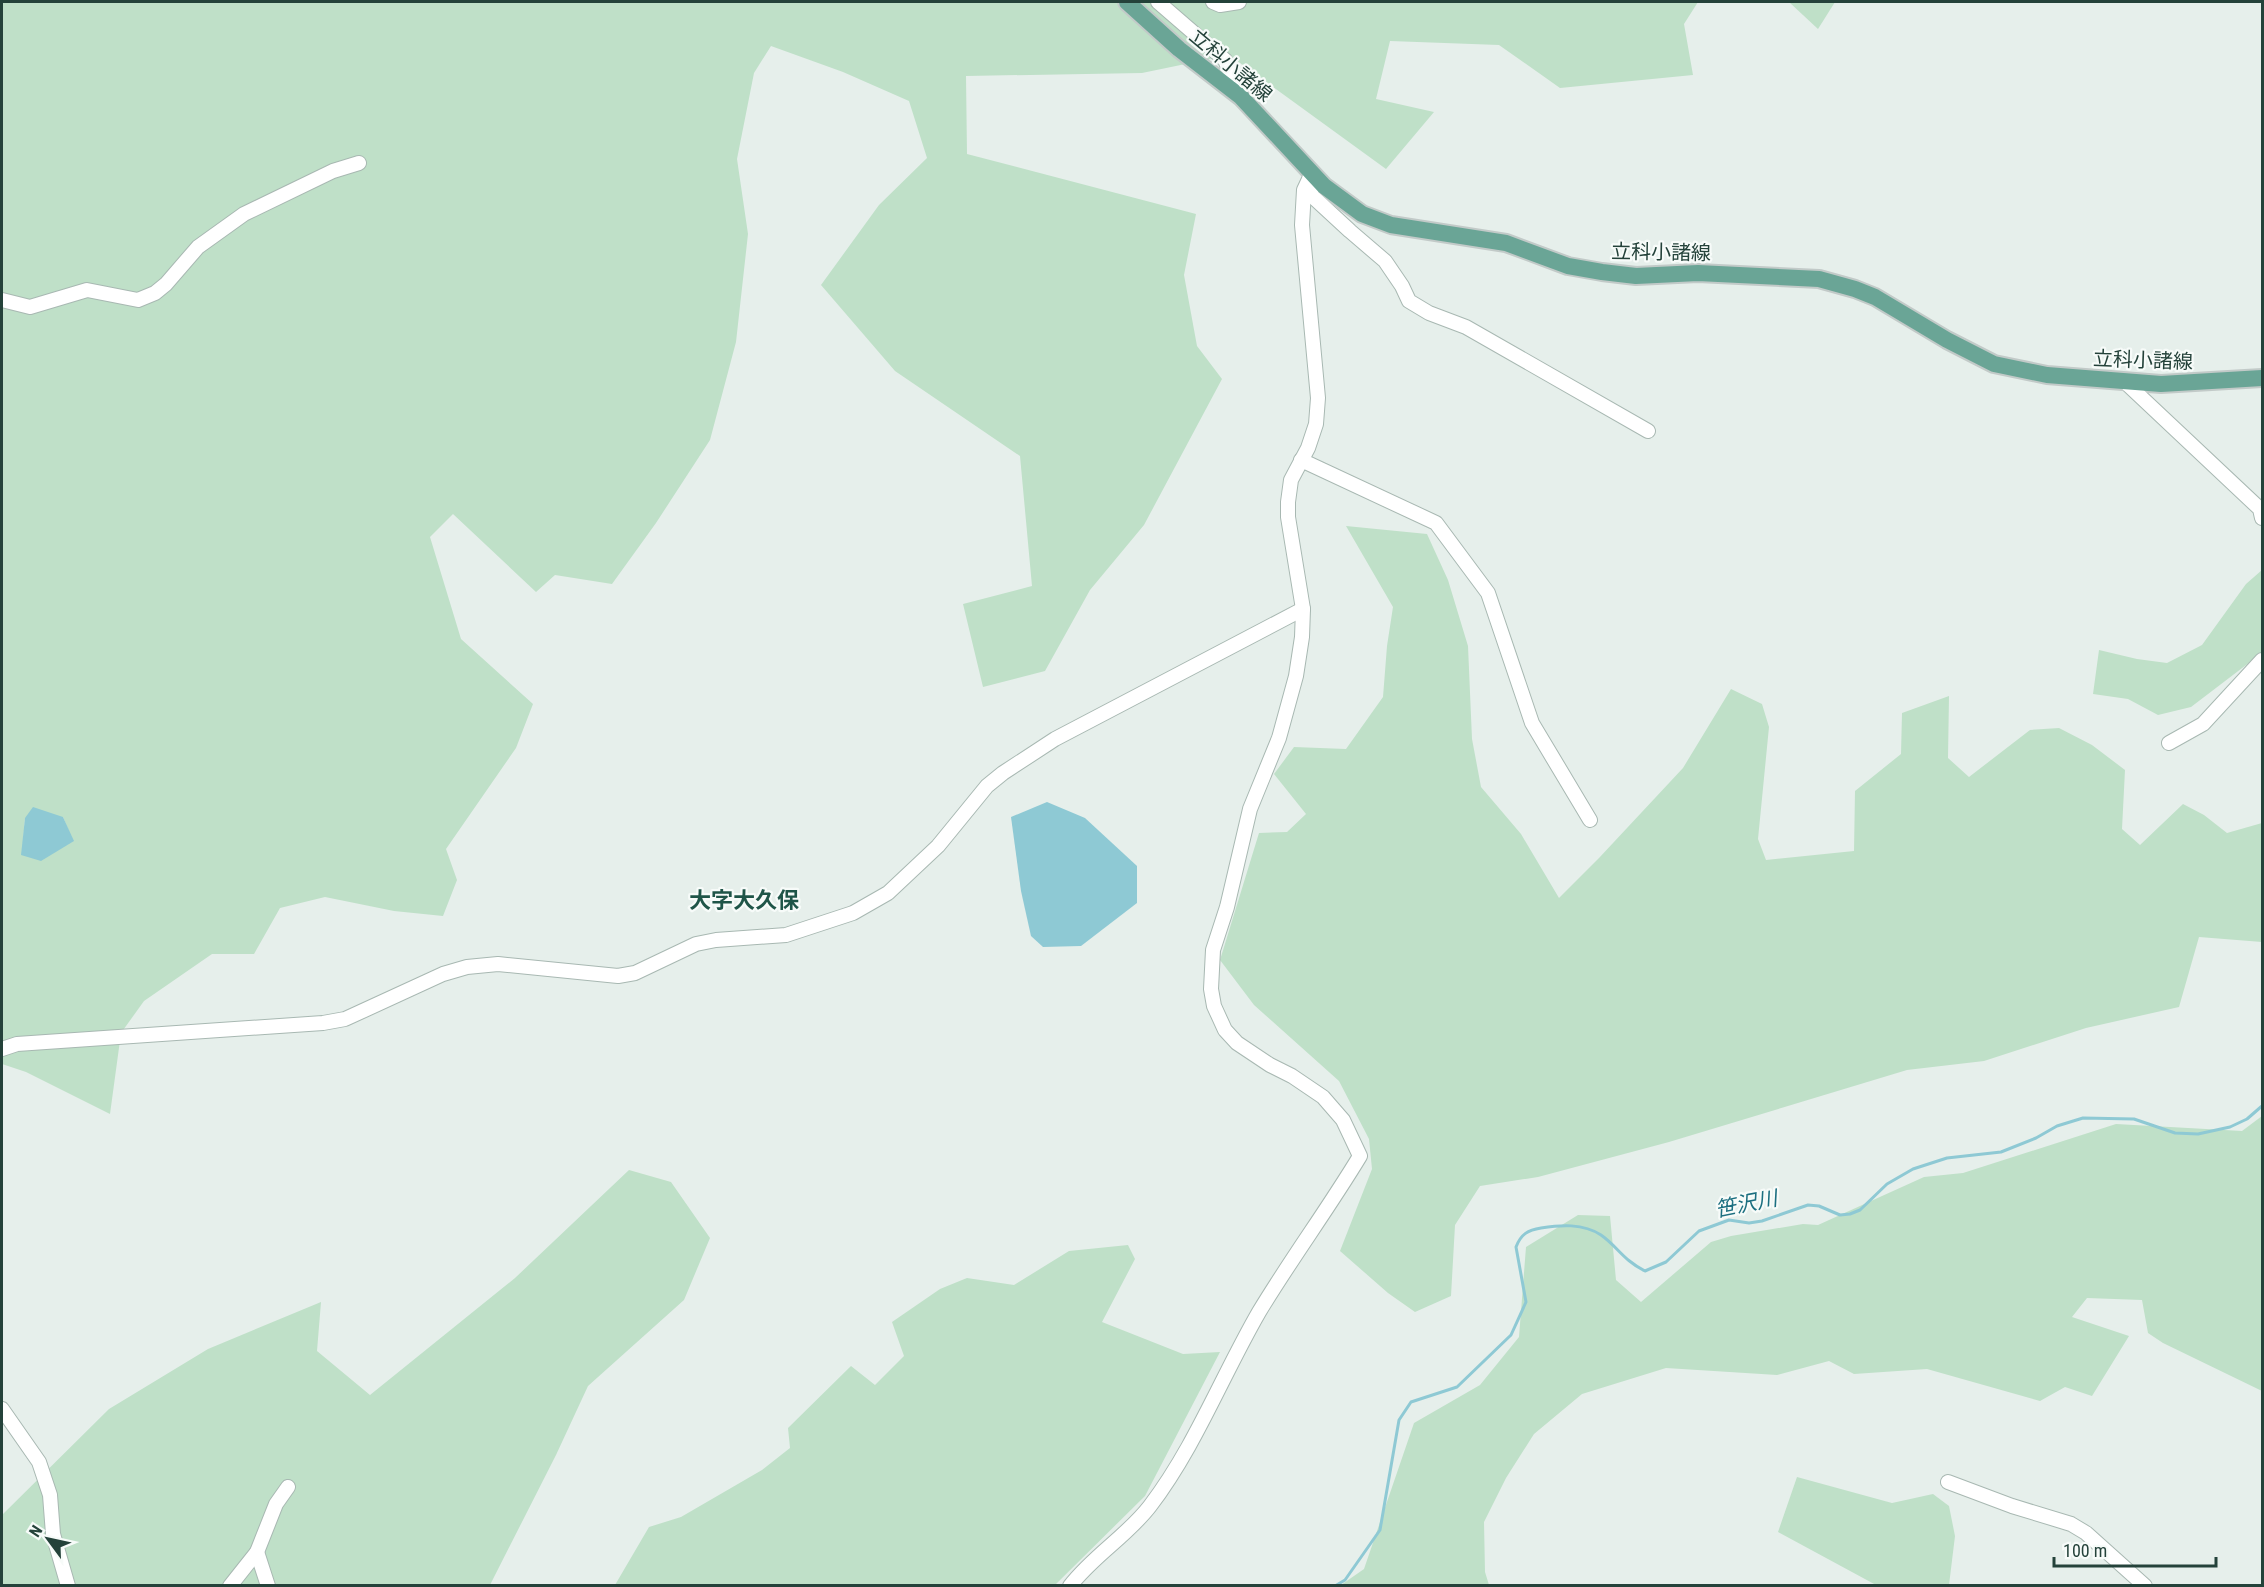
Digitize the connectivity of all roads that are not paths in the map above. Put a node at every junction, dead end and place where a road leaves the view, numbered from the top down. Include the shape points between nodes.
1 (1127, 2) edge
2 (1158, 2) edge
3 (1213, 2) edge
4 (1239, 2) edge
5 (1241, 97) junction
6 (359, 163) dead end
7 (1312, 174) junction
8 (2, 300) edge
9 (2262, 378) edge
10 (2125, 382) junction
11 (1648, 431) dead end
12 (1301, 460) junction
13 (2262, 518) edge
14 (1303, 609) junction
15 (2262, 660) edge
16 (2169, 743) dead end
17 (1590, 820) dead end
18 (2, 1049) edge
19 (2, 1409) edge
20 (1947, 1482) dead end
21 (288, 1487) dead end
22 (257, 1552) junction
23 (68, 1586) edge
24 (230, 1586) edge
25 (268, 1586) edge
26 (1070, 1586) edge
27 (2145, 1586) edge

1 - 5 main road, 立科小諸線
2 - 5 street via 1225,60
3 - 4 street
5 - 7 main road, 立科小諸線
6 - 8 street via 333,171 244,214 198,247 155,293 138,300 87,290 30,307
7 - 10 main road, 立科小諸線 via 1362,214 1390,225 1506,243 1569,266 1636,276 1698,273 1819,279 1875,297 1994,364 2047,375
7 - 11 street via 1311,195 1385,261 1409,301 1466,327
7 - 12 street via 1304,190 1302,225 1318,398 1316,424
9 - 10 main road, 立科小諸線 via 2193,384
10 - 13 street via 2260,509
12 - 14 street via 1291,480 1288,517
12 - 17 street via 1436,523 1488,593 1533,723
14 - 18 street via 1055,739 1003,773 987,786 938,846 888,893 853,914 830,922 778,937 696,944 635,973 618,976 498,964 466,968 443,974 345,1019 322,1023 17,1044
14 - 26 street via 1296,676 1279,738 1250,809 1213,950 1211,990 1225,1029 1237,1043 1323,1097 1343,1120 1360,1156 1259,1313 1192,1440 1150,1505 1090,1561
15 - 16 street via 2203,724
19 - 23 street via 39,1462 50,1495 53,1534
20 - 27 street via 2071,1524
21 - 22 street via 276,1504
22 - 24 street
22 - 25 street

